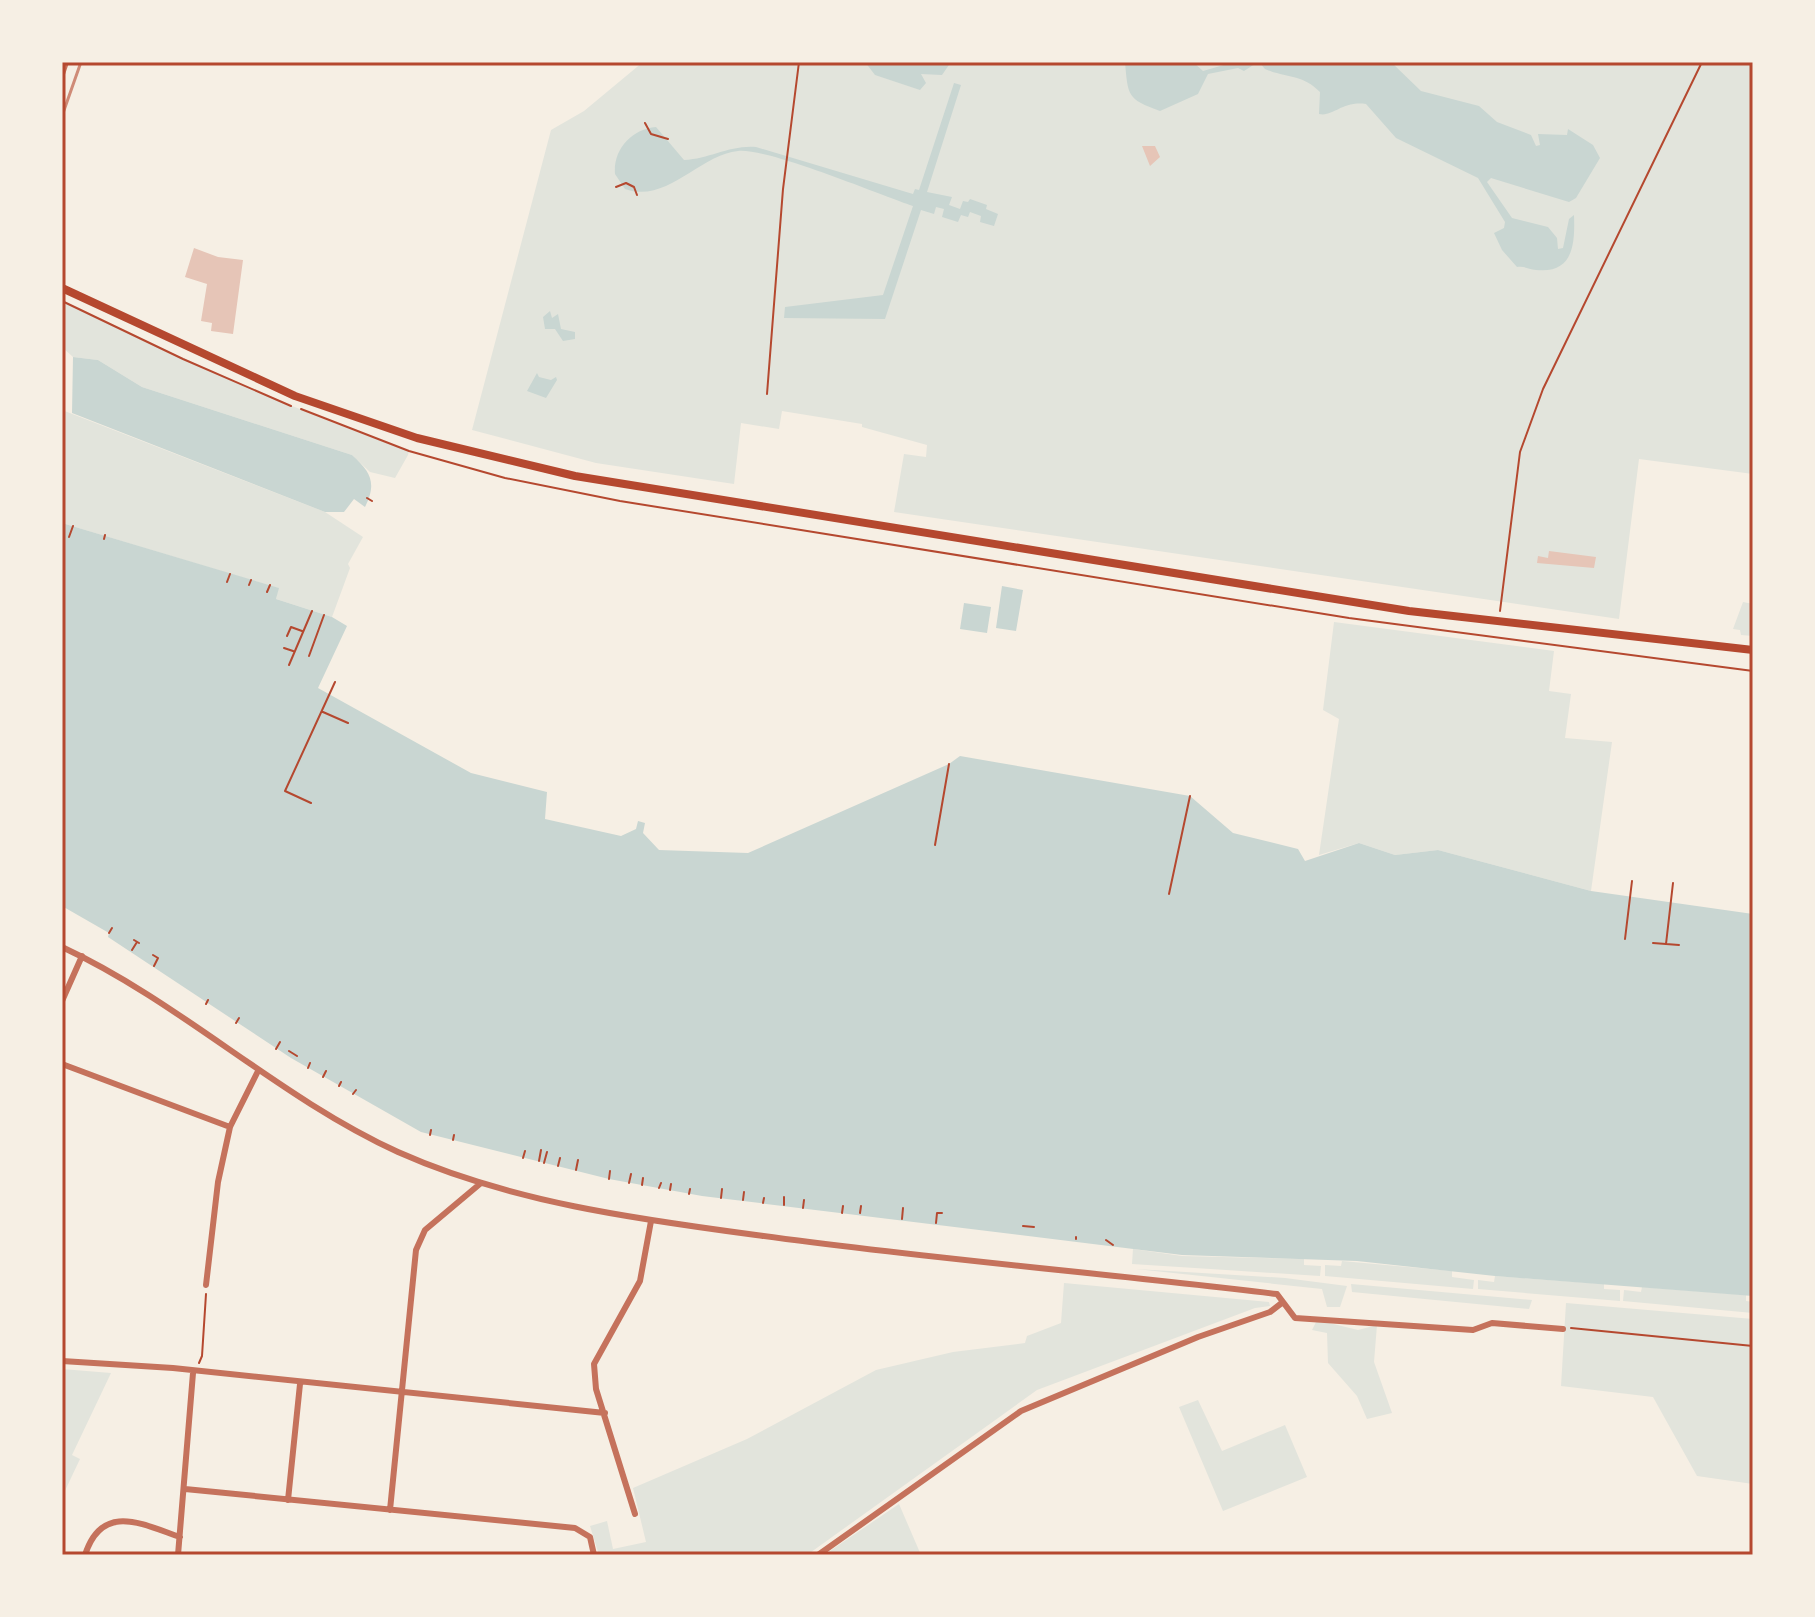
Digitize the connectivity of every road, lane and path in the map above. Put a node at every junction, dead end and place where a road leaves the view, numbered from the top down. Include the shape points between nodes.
1 (66, 62) edge
2 (799, 62) edge
3 (1702, 62) edge
4 (62, 74) edge
5 (645, 123) dead end
6 (668, 139) dead end
7 (616, 187) dead end
8 (637, 195) dead end
9 (62, 288) edge
10 (767, 394) dead end
11 (409, 451) dead end
12 (367, 498) dead end
13 (372, 501) dead end
14 (73, 526) dead end
15 (69, 537) dead end
16 (230, 574) dead end
17 (251, 580) dead end
18 (227, 582) dead end
19 (249, 585) dead end
20 (270, 585) dead end
21 (267, 592) dead end
22 (312, 611) dead end
23 (324, 615) dead end
24 (1500, 615) dead end
25 (1498, 629) dead end
26 (303, 632) junction
27 (287, 636) dead end
28 (1497, 638) junction
29 (284, 648) dead end
30 (1753, 650) edge
31 (294, 652) junction
32 (309, 656) dead end
33 (289, 665) dead end
34 (1753, 671) edge
35 (335, 682) dead end
36 (322, 712) junction
37 (348, 723) dead end
38 (949, 764) dead end
39 (1190, 796) dead end
40 (311, 803) dead end
41 (935, 845) dead end
42 (1632, 881) dead end
43 (1673, 883) dead end
44 (1169, 894) dead end
45 (112, 928) dead end
46 (109, 933) dead end
47 (1625, 939) dead end
48 (137, 942) dead end
49 (1653, 943) dead end
50 (1666, 944) junction
51 (1679, 945) dead end
52 (62, 947) edge
53 (141, 952) dead end
54 (153, 955) dead end
55 (82, 956) junction
56 (154, 966) dead end
57 (62, 1001) edge
58 (239, 1018) dead end
59 (236, 1023) dead end
60 (280, 1042) dead end
61 (276, 1049) dead end
62 (289, 1051) dead end
63 (291, 1058) dead end
64 (310, 1063) dead end
65 (62, 1064) edge
66 (308, 1068) dead end
67 (258, 1071) junction
68 (326, 1071) dead end
69 (323, 1077) dead end
70 (341, 1082) dead end
71 (339, 1086) dead end
72 (230, 1127) junction
73 (454, 1135) dead end
74 (453, 1140) dead end
75 (541, 1150) dead end
76 (525, 1151) dead end
77 (547, 1152) dead end
78 (523, 1158) dead end
79 (560, 1158) dead end
80 (578, 1160) dead end
81 (539, 1161) dead end
82 (544, 1163) dead end
83 (558, 1166) dead end
84 (576, 1170) dead end
85 (610, 1171) dead end
86 (631, 1174) dead end
87 (643, 1178) dead end
88 (609, 1179) dead end
89 (481, 1183) junction
90 (629, 1183) dead end
91 (661, 1183) dead end
92 (671, 1184) dead end
93 (642, 1185) dead end
94 (659, 1188) dead end
95 (690, 1189) dead end
96 (722, 1189) dead end
97 (670, 1190) dead end
98 (744, 1192) dead end
99 (689, 1194) dead end
100 (784, 1197) dead end
101 (721, 1198) dead end
102 (764, 1198) dead end
103 (743, 1200) dead end
104 (804, 1200) dead end
105 (763, 1203) dead end
106 (784, 1205) dead end
107 (843, 1206) dead end
108 (861, 1206) dead end
109 (803, 1208) dead end
110 (903, 1208) dead end
111 (842, 1213) dead end
112 (860, 1213) dead end
113 (942, 1213) dead end
114 (902, 1219) dead end
115 (651, 1221) junction
116 (936, 1223) dead end
117 (1023, 1226) dead end
118 (1028, 1227) junction
119 (1034, 1227) dead end
120 (1027, 1234) dead end
121 (1106, 1240) dead end
122 (1113, 1245) dead end
123 (206, 1285) joint
124 (1283, 1302) junction
125 (1563, 1329) joint
126 (1753, 1346) edge
127 (62, 1361) edge
128 (193, 1373) junction
129 (300, 1384) junction
130 (401, 1394) junction
131 (605, 1413) junction
132 (185, 1489) junction
133 (288, 1500) junction
134 (390, 1510) junction
135 (635, 1514) dead end
136 (180, 1537) junction
137 (85, 1555) edge
138 (178, 1555) edge
139 (594, 1555) edge
140 (818, 1555) edge

1 - 4 street
2 - 10 path
3 - 24 path via 1543,389 1520,452
5 - 6 path via 651,134
7 - 8 path via 626,183
9 - 30 main road via 295,396 417,438 562,473 1409,611
11 - 28 path via 505,478 620,501
12 - 13 path
14 - 15 path
16 - 18 path
17 - 19 path
20 - 21 path
22 - 26 path
23 - 32 path
25 - 28 path
26 - 27 path via 291,627
26 - 31 path
28 - 34 path
29 - 31 path
31 - 33 path
35 - 36 path
36 - 37 path
36 - 40 path via 285,791
38 - 41 path
39 - 44 path
42 - 47 path
43 - 50 path
45 - 46 path
48 - 53 path via 132,949
49 - 50 path
50 - 51 path
52 - 55 street
54 - 56 path via 158,958
55 - 57 street
55 - 67 street via 165,1003
58 - 59 path
60 - 61 path
62 - 63 path via 295,1055
64 - 66 path
65 - 72 street
67 - 72 street
67 - 89 street via 362,1133
68 - 69 path
70 - 71 path
72 - 123 street
73 - 74 path
75 - 81 path
76 - 78 path
77 - 82 path
79 - 83 path
80 - 84 path
85 - 88 path
86 - 90 path
87 - 93 path
89 - 115 street
89 - 130 street via 425,1230 416,1250
91 - 94 path
92 - 97 path
95 - 99 path
96 - 101 path
98 - 103 path
100 - 106 path
102 - 105 path
104 - 109 path
107 - 111 path
108 - 112 path
110 - 114 path
113 - 116 path via 937,1213
115 - 124 street via 1277,1294
115 - 131 street via 640,1281 594,1364
117 - 118 path
118 - 119 path
118 - 120 path
121 - 122 path
123 - 128 path via 202,1356
124 - 125 street via 1295,1318 1473,1330 1492,1323
124 - 140 street via 1270,1312 1021,1411
125 - 126 path
127 - 128 street
128 - 129 street
128 - 132 street
129 - 130 street
129 - 133 street
130 - 131 street
130 - 134 street
131 - 135 street
132 - 133 street
132 - 136 street
133 - 134 street
134 - 139 street via 575,1528 590,1537
136 - 137 street via 130,1520 114,1521 101,1528
136 - 138 street

